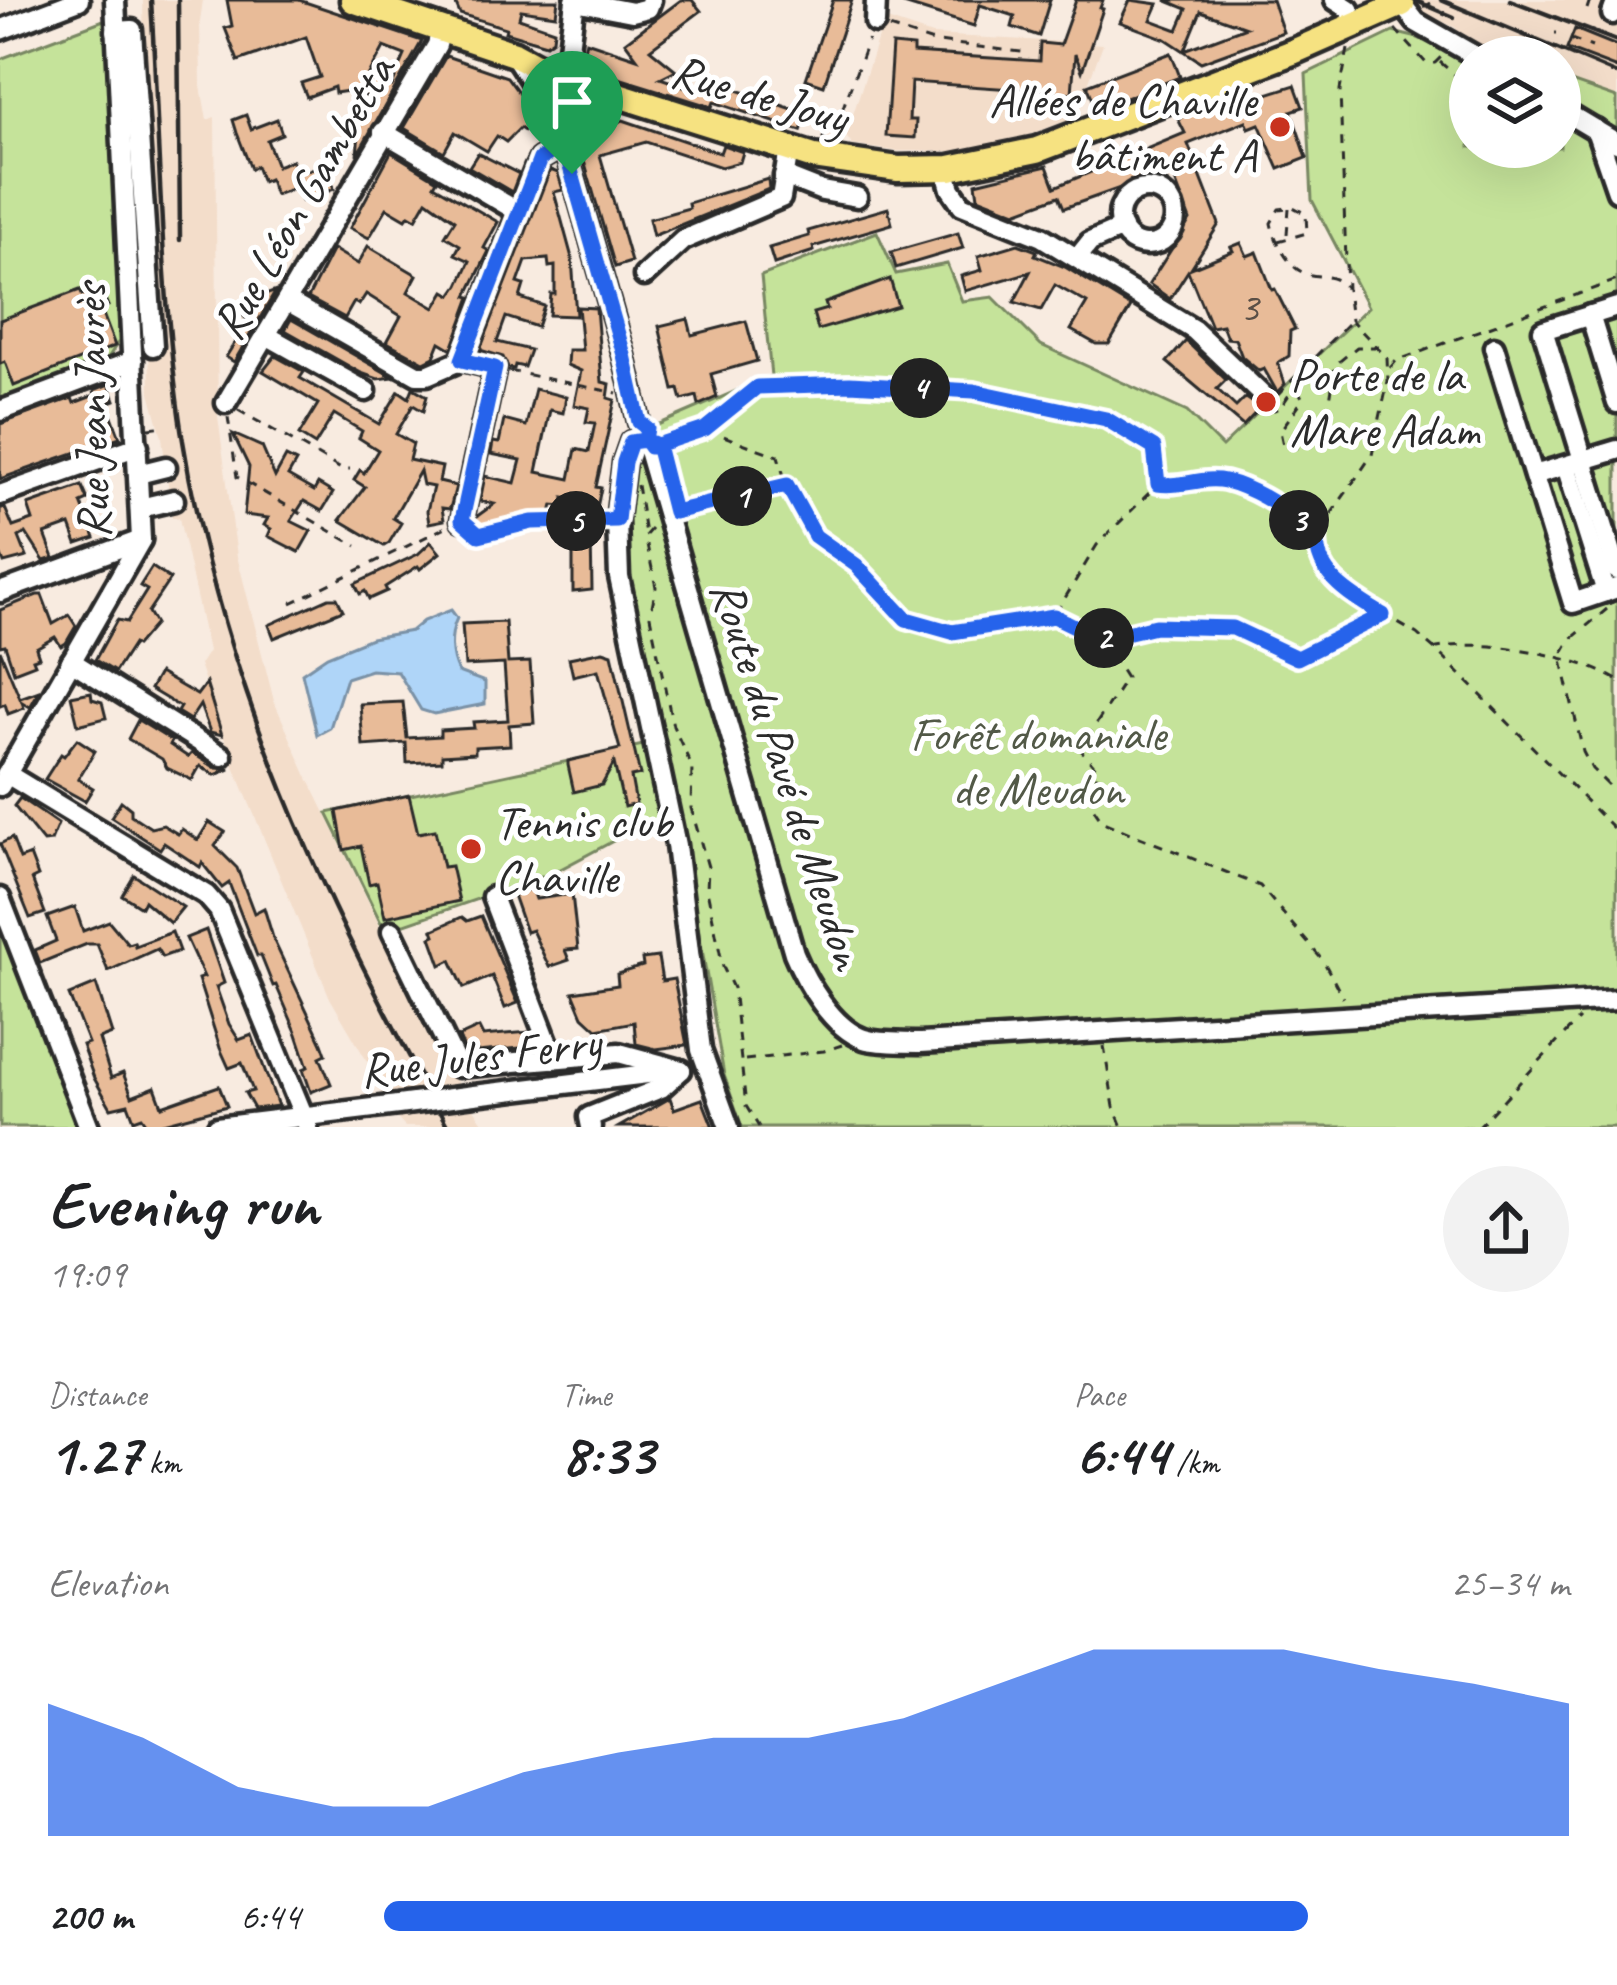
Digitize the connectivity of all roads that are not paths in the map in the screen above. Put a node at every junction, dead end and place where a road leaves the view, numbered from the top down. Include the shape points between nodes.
1 (79, 0) edge
2 (115, 0) edge
3 (353, 0) edge
4 (574, 0) edge
5 (651, 0) edge
6 (876, 0) edge
7 (1335, 0) edge
8 (1402, 4) joint
9 (875, 23) road end
10 (1354, 25) junction
11 (440, 28) junction
12 (0, 30) edge
13 (116, 31) junction
14 (1449, 41) edge
15 (514, 54) junction
16 (565, 78) junction
17 (622, 96) junction
18 (1581, 121) edge
19 (1597, 130) junction
20 (383, 132) junction
21 (563, 137) junction
22 (1617, 143) edge
23 (789, 149) junction
24 (945, 168) junction
25 (784, 176) junction
26 (1617, 191) edge
27 (857, 197) dead end
28 (517, 211) junction
29 (1122, 228) dead end
30 (1078, 257) junction
31 (644, 275) dead end
32 (287, 301) junction
33 (1617, 307) edge
34 (1590, 315) junction
35 (266, 335) junction
36 (152, 346) dead end
37 (1494, 347) dead end
38 (462, 360) junction
39 (133, 361) junction
40 (366, 391) dead end
41 (1264, 399) road end
42 (226, 403) road end
43 (1617, 403) edge
44 (0, 411) edge
45 (638, 443) junction
46 (137, 446) junction
47 (1617, 451) edge
48 (1574, 463) junction
49 (166, 467) dead end
50 (139, 474) junction
51 (1534, 475) junction
52 (0, 495) edge
53 (174, 500) dead end
54 (140, 508) junction
55 (462, 520) road end
56 (141, 540) junction
57 (1617, 569) edge
58 (0, 592) edge
59 (1613, 595) edge
60 (71, 661) junction
61 (221, 756) dead end
62 (4, 780) edge
63 (492, 897) dead end
64 (0, 898) edge
65 (392, 931) dead end
66 (1607, 1000) edge
67 (554, 1059) junction
68 (705, 1065) junction
69 (681, 1070) junction
70 (306, 1121) edge
71 (89, 1127) edge
72 (217, 1127) edge
73 (591, 1127) edge
74 (729, 1127) edge

1 - 12 street
2 - 13 street, Rue Jean Jaurès
3 - 11 main road, Rue de Jouy
4 - 5 street via 632,12
4 - 16 street
6 - 9 street
7 - 10 street
8 - 10 main road, Rue de Jouy
8 - 14 street
10 - 24 main road, Rue de Jouy via 1037,150
11 - 15 main road, Rue de Jouy
11 - 20 street, Rue Léon Gambetta
13 - 36 street via 132,30
13 - 39 street, Rue Jean Jaurès
15 - 16 main road, Rue de Jouy
15 - 21 street
16 - 17 main road, Rue de Jouy
16 - 21 street
17 - 21 street
17 - 23 main road, Rue de Jouy
18 - 19 street
19 - 22 street
19 - 26 street
20 - 28 street
20 - 32 street, Rue Léon Gambetta
21 - 28 street via 540,159
21 - 45 street, Route du Pavé de Meudon via 624,355
23 - 24 main road, Rue de Jouy via 880,167
23 - 25 street
24 - 30 street via 962,205
25 - 27 street
25 - 31 street via 781,198 683,240
28 - 38 street
29 - 30 street
30 - 41 street via 1194,330
32 - 35 street, Rue Léon Gambetta
32 - 38 street via 417,375
33 - 34 street
34 - 43 street
34 - 48 street via 1543,330
35 - 40 street
35 - 42 street, Rue Léon Gambetta
37 - 51 street
38 - 55 street via 495,368
39 - 44 street
39 - 46 street, Rue Jean Jaurès
45 - 66 street, Route du Pavé de Meudon via 667,513 794,952 808,986 862,1039 921,1043
45 - 68 street via 617,520 619,577 676,845
46 - 50 street, Rue Jean Jaurès
46 - 52 street
47 - 48 street
48 - 51 street
48 - 57 street
48 - 59 street
49 - 50 street
50 - 54 street, Rue Jean Jaurès
51 - 59 street via 1573,603
53 - 54 street
54 - 56 street, Rue Jean Jaurès
56 - 58 street
56 - 60 street, Rue Jean Jaurès
60 - 61 street
60 - 62 street, Rue Jean Jaurès
62 - 70 street via 220,910
63 - 67 street
64 - 71 street
65 - 67 street via 458,1067
67 - 69 street via 620,1053
68 - 69 street
68 - 74 street
69 - 70 street, Rue Jules Ferry, bridge
69 - 73 street via 661,1088 589,1117
70 - 72 street, Rue Jules Ferry

